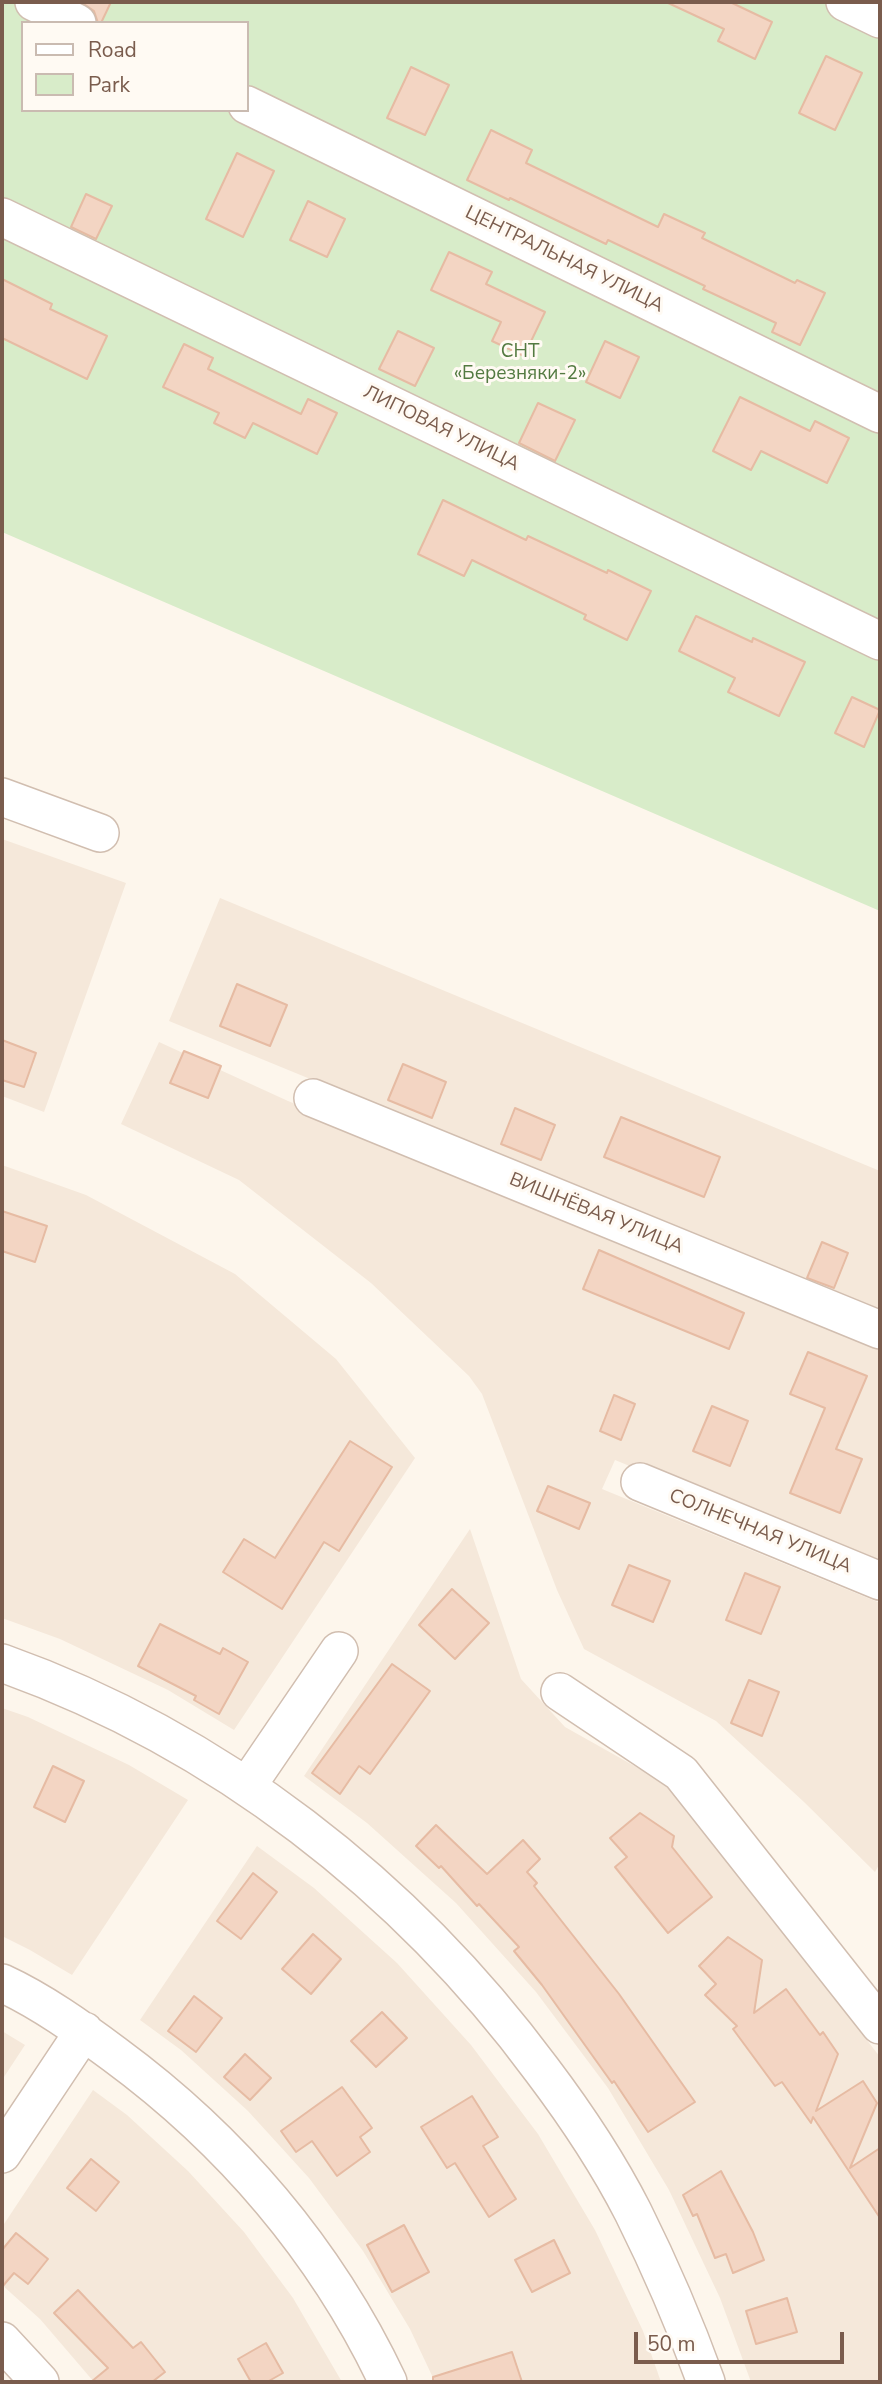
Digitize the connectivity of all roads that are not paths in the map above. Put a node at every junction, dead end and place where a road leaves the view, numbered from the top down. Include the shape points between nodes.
1 (34, 2) edge
2 (845, 2) edge
3 (880, 19) edge
4 (73, 21) edge
5 (248, 106) edge
6 (2, 217) edge
7 (880, 414) edge
8 (880, 641) edge
9 (2, 797) edge
10 (100, 833) dead end
11 (313, 1098) dead end
12 (880, 1330) edge
13 (640, 1482) dead end
14 (880, 1581) edge
15 (339, 1651) dead end
16 (2, 1663) edge
17 (560, 1692) dead end
18 (247, 1786) junction
19 (2, 1983) edge
20 (880, 2025) edge
21 (84, 2031) junction
22 (2, 2154) edge
23 (2, 2342) edge
24 (40, 2382) edge
25 (388, 2382) edge
26 (706, 2382) edge

1 - 4 street
2 - 3 street
5 - 7 street, ЦЕНТРАЛЬНАЯ УЛИЦА
6 - 8 street, ЛИПОВАЯ УЛИЦА
9 - 10 street
11 - 12 street, ВИШНЁВАЯ УЛИЦА
13 - 14 street, СОЛНЕЧНАЯ УЛИЦА
15 - 18 street
16 - 18 street via 149,1728
17 - 20 street via 681,1773
18 - 26 street via 341,1856 398,1907 504,2018 573,2111 632,2210 682,2314
19 - 21 street
21 - 22 street
21 - 25 street via 154,2083 218,2141 276,2205 328,2274
23 - 24 street

